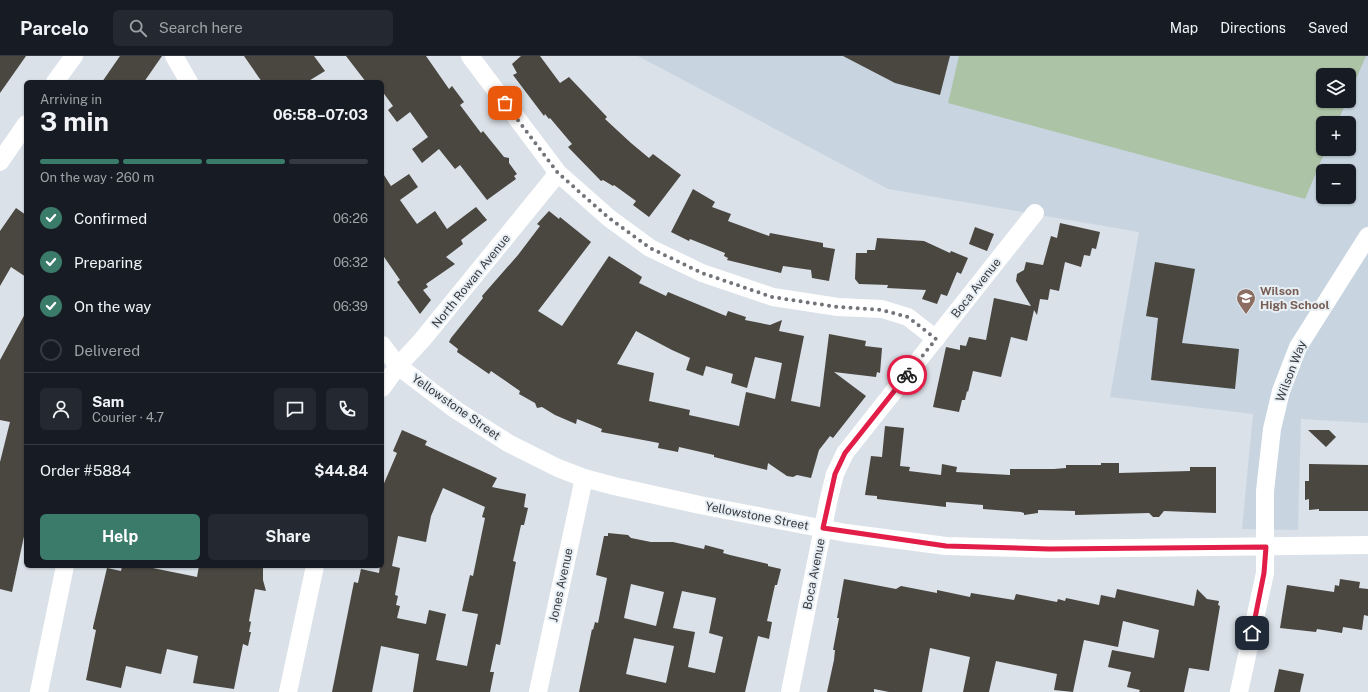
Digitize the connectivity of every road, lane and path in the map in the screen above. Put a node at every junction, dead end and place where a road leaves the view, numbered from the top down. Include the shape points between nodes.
1 (74, 56) edge
2 (174, 56) edge
3 (470, 56) edge
4 (57, 80) edge
5 (188, 80) edge
6 (24, 127) edge
7 (0, 162) edge
8 (558, 173) junction
9 (1035, 213) dead end
10 (1368, 236) edge
11 (936, 339) junction
12 (384, 348) edge
13 (398, 366) junction
14 (384, 385) edge
15 (584, 478) junction
16 (823, 528) junction
17 (1368, 545) edge
18 (1266, 547) junction
19 (65, 568) edge
20 (315, 568) edge
21 (39, 692) edge
22 (288, 692) edge
23 (538, 692) edge
24 (790, 692) edge
25 (1239, 692) edge

1 - 4 street
2 - 5 street
3 - 8 street
6 - 7 street
8 - 11 street via 609,218 650,248 702,273 772,297 838,307 882,310 908,317
8 - 13 street, North Rowan Avenue
9 - 11 street, Boca Avenue
10 - 18 street, Wilson Way via 1298,348 1281,391 1272,429 1265,491
11 - 16 street, Boca Avenue via 845,453 835,474
12 - 13 street, Yellowstone Street
13 - 14 street, North Rowan Avenue
13 - 15 street, Yellowstone Street via 456,410 508,444
15 - 16 street, Yellowstone Street via 693,504
15 - 23 street, Jones Avenue
16 - 18 street, Yellowstone Street via 946,546 1049,549
16 - 24 street, Boca Avenue
17 - 18 street, Yellowstone Street
18 - 25 street, Wilson Way via 1264,573
19 - 21 street
20 - 22 street

